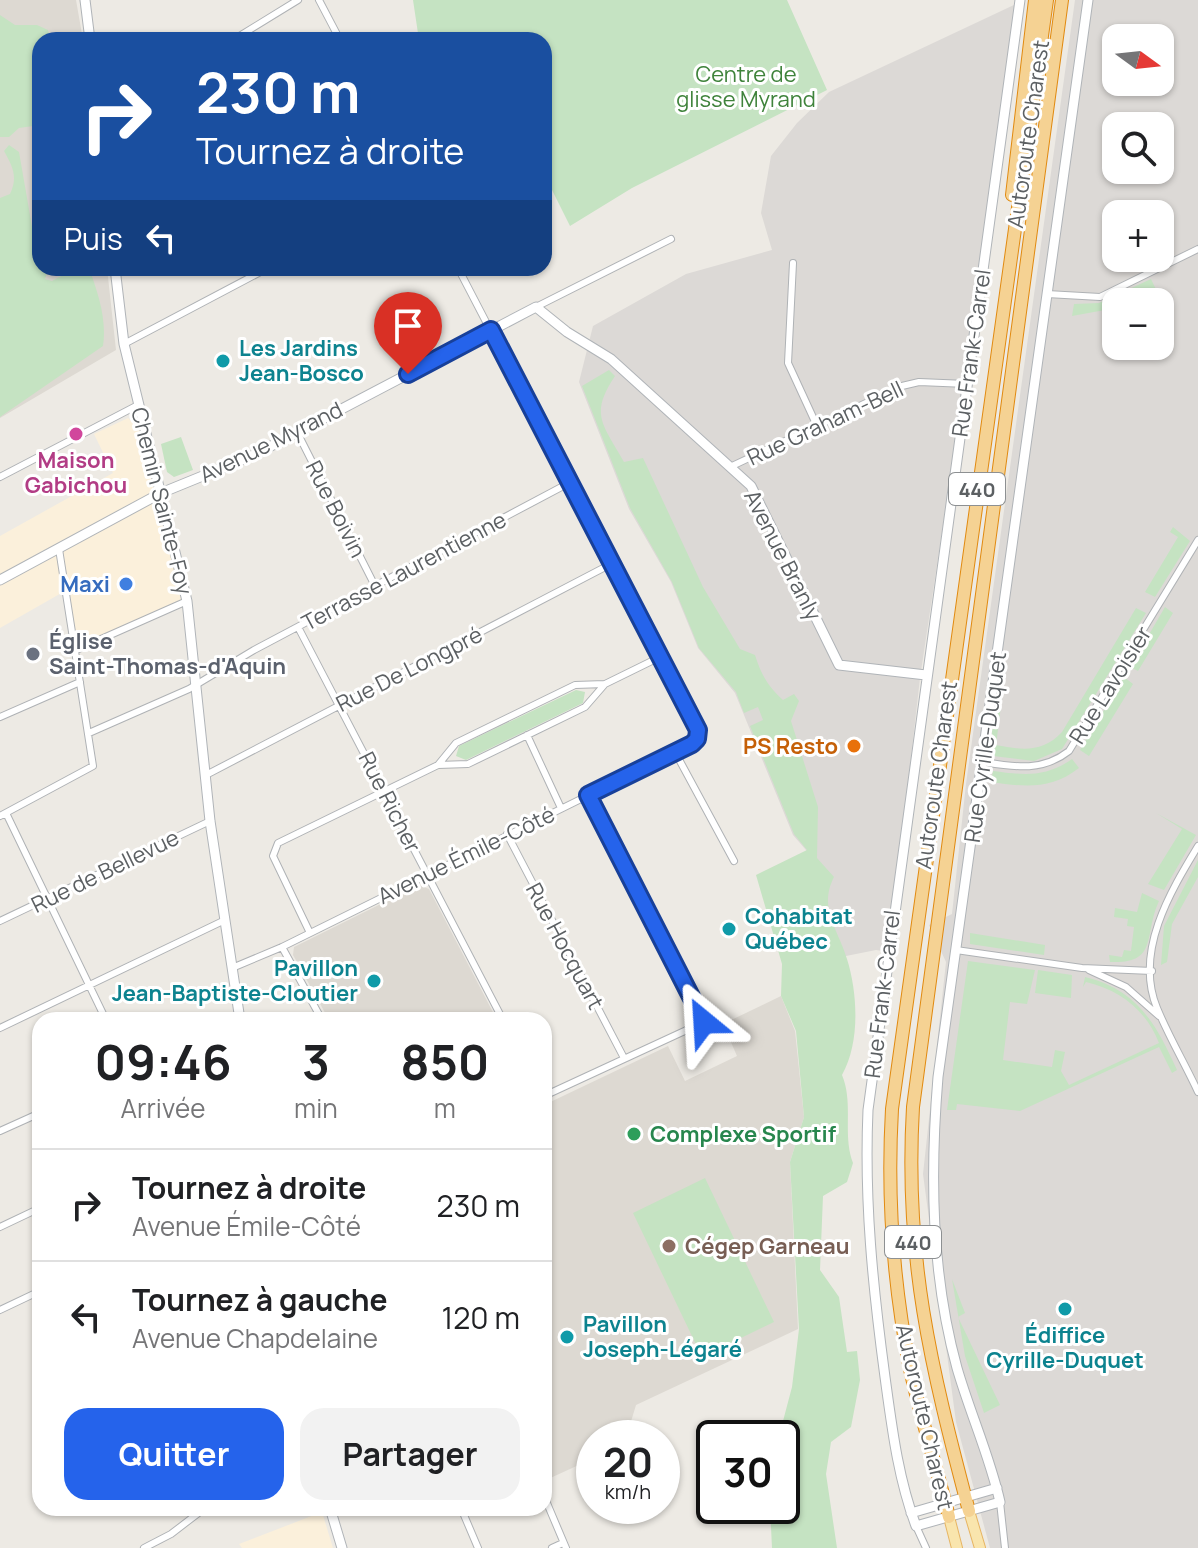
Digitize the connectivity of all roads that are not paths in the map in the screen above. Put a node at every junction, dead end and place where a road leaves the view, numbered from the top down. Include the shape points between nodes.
1 (85, 0) edge
2 (298, 0) edge
3 (319, 0) edge
4 (1020, 0) edge
5 (1035, 0) edge
6 (1047, 0) edge
7 (1062, 0) edge
8 (1069, 0) edge
9 (1088, 0) edge
10 (89, 32) edge
11 (246, 32) edge
12 (336, 32) edge
13 (1045, 137) junction
14 (671, 239) dead end
15 (1198, 249) edge
16 (793, 263) dead end
17 (116, 276) edge
18 (253, 276) edge
19 (462, 276) edge
20 (1007, 285) junction
21 (1047, 294) junction
22 (536, 307) junction
23 (491, 330) junction
24 (124, 344) junction
25 (967, 384) junction
26 (138, 405) junction
27 (817, 426) junction
28 (296, 432) junction
29 (732, 466) junction
30 (0, 477) edge
31 (569, 483) junction
32 (161, 493) junction
33 (1198, 540) edge
34 (59, 549) junction
35 (611, 564) junction
36 (0, 580) edge
37 (375, 586) junction
38 (187, 601) junction
39 (298, 627) junction
40 (74, 651) junction
41 (660, 657) junction
42 (926, 675) junction
43 (80, 682) junction
44 (197, 683) junction
45 (605, 684) junction
46 (340, 705) junction
47 (0, 717) edge
48 (89, 733) junction
49 (527, 735) junction
50 (675, 752) junction
51 (983, 762) junction
52 (438, 765) junction
53 (206, 775) junction
54 (385, 791) junction
55 (588, 795) junction
56 (561, 808) junction
57 (3, 815) edge
58 (210, 821) junction
59 (507, 834) junction
60 (1198, 846) edge
61 (734, 861) dead end
62 (427, 875) junction
63 (49, 899) junction
64 (225, 920) junction
65 (0, 921) edge
66 (310, 933) junction
67 (282, 947) junction
68 (956, 950) junction
69 (232, 968) junction
70 (1082, 968) junction
71 (1152, 971) junction
72 (88, 985) junction
73 (32, 1012) edge
74 (33, 1012) edge
75 (102, 1012) edge
76 (238, 1012) edge
77 (318, 1012) edge
78 (499, 1012) edge
79 (1164, 1022) junction
80 (0, 1028) edge
81 (624, 1058) junction
82 (552, 1092) edge
83 (1198, 1092) edge
84 (32, 1117) edge
85 (0, 1131) edge
86 (32, 1212) edge
87 (0, 1227) edge
88 (32, 1295) edge
89 (0, 1310) edge
90 (997, 1488) junction
91 (966, 1498) junction
92 (1000, 1502) junction
93 (945, 1504) junction
94 (969, 1511) junction
95 (911, 1513) junction
96 (195, 1516) edge
97 (332, 1516) edge
98 (464, 1516) edge
99 (552, 1516) edge
100 (949, 1517) junction
101 (916, 1526) junction
102 (564, 1545) edge
103 (144, 1548) edge
104 (342, 1548) edge
105 (478, 1548) edge
106 (552, 1548) edge
107 (926, 1548) edge
108 (957, 1548) edge
109 (980, 1548) edge
110 (1005, 1548) edge

1 - 10 street
2 - 11 street
3 - 12 street
4 - 25 street, Rue Frank-Carrel
5 - 20 highway via 1012,188
6 - 20 highway, Autoroute Charest / 440
7 - 13 highway, Autoroute Charest / 440
8 - 13 highway
9 - 21 street, Rue Cyrille-Duquet
13 - 91 highway, Autoroute Charest / 440 via 918,1048 912,1126 911,1206 920,1304 934,1381
14 - 22 street, Avenue Myrand
15 - 21 street via 1100,297
16 - 27 street via 788,363
17 - 24 street, Chemin Sainte-Foy
18 - 24 street
19 - 23 street
20 - 93 highway, Autoroute Charest / 440 via 905,992 891,1129 891,1228 900,1312
21 - 51 street, Rue Cyrille-Duquet
22 - 23 street, Avenue Myrand
22 - 29 street, Avenue Branly via 611,359
23 - 28 street, Avenue Myrand
23 - 31 street
24 - 26 street, Chemin Sainte-Foy
25 - 27 street, Rue Graham-Bell via 902,386
25 - 42 street, Rue Frank-Carrel
26 - 30 street
26 - 32 street, Chemin Sainte-Foy
27 - 29 street, Rue Graham-Bell
28 - 32 street, Avenue Myrand
28 - 37 street, Rue Boivin
29 - 42 street, Avenue Branly via 762,503 836,662 849,669
31 - 35 street
31 - 37 street, Terrasse Laurentienne
32 - 34 street, Avenue Myrand
32 - 38 street, Chemin Sainte-Foy
33 - 51 street, Rue Lavoisier via 1069,751 1056,761 1032,767
34 - 36 street, Avenue Myrand
34 - 40 street
35 - 41 street
35 - 46 street, Rue De Longpré
37 - 39 street, Terrasse Laurentienne
38 - 40 street
38 - 44 street, Chemin Sainte-Foy
39 - 44 street, Terrasse Laurentienne
39 - 46 street, Rue Richer
40 - 43 street
41 - 45 street
41 - 50 street, Avenue Émile-Côté via 698,730 697,739
42 - 95 street, Rue Frank-Carrel via 877,1023 866,1147 874,1298
43 - 47 street
43 - 48 street
44 - 48 street, Terrasse Laurentienne
44 - 53 street, Chemin Sainte-Foy
45 - 49 street via 585,707
45 - 52 street via 575,685 456,743
46 - 53 street, Rue De Longpré
46 - 54 street, Rue Richer
48 - 57 street via 93,766
49 - 52 street via 468,764
49 - 56 street
50 - 55 street, Avenue Émile-Côté
50 - 61 street
51 - 68 street, Rue Cyrille-Duquet
52 - 54 street
53 - 58 street, Chemin Sainte-Foy
54 - 62 street, Rue Richer
54 - 66 street via 275,846 273,856
55 - 56 street, Avenue Émile-Côté
55 - 81 street via 704,1022
56 - 59 street, Avenue Émile-Côté
57 - 63 street
58 - 63 street, Rue de Bellevue
58 - 64 street, Chemin Sainte-Foy
59 - 62 street, Avenue Émile-Côté
59 - 81 street, Rue Hocquart
60 - 71 street via 1162,911
62 - 66 street, Avenue Émile-Côté
62 - 78 street, Rue Richer
63 - 65 street, Rue de Bellevue
63 - 72 street
64 - 69 street, Chemin Sainte-Foy
64 - 72 street
66 - 67 street, Avenue Émile-Côté
67 - 69 street, Avenue Émile-Côté
67 - 77 street
68 - 70 street
68 - 90 street, Rue Cyrille-Duquet via 932,1147 935,1222 956,1365
69 - 76 street, Chemin Sainte-Foy
70 - 71 street
70 - 79 street via 1126,987
71 - 79 street via 1156,1006
72 - 74 street
72 - 75 street
73 - 80 street
79 - 83 street
81 - 82 street
84 - 85 street
86 - 87 street
88 - 89 street
90 - 91 street
90 - 92 street, Rue Cyrille-Duquet
91 - 93 street
91 - 94 highway, Autoroute Charest / 440
92 - 94 street
92 - 110 street, Rue Cyrille-Duquet
93 - 95 street
93 - 100 highway, Autoroute Charest / 440
94 - 100 street
94 - 109 main road, Autoroute Charest
95 - 101 street, Rue Frank-Carrel
96 - 103 street
97 - 104 street
98 - 105 street
99 - 102 street
100 - 101 street
100 - 108 main road, Autoroute Charest
101 - 107 street, Rue Frank-Carrel
102 - 106 street

